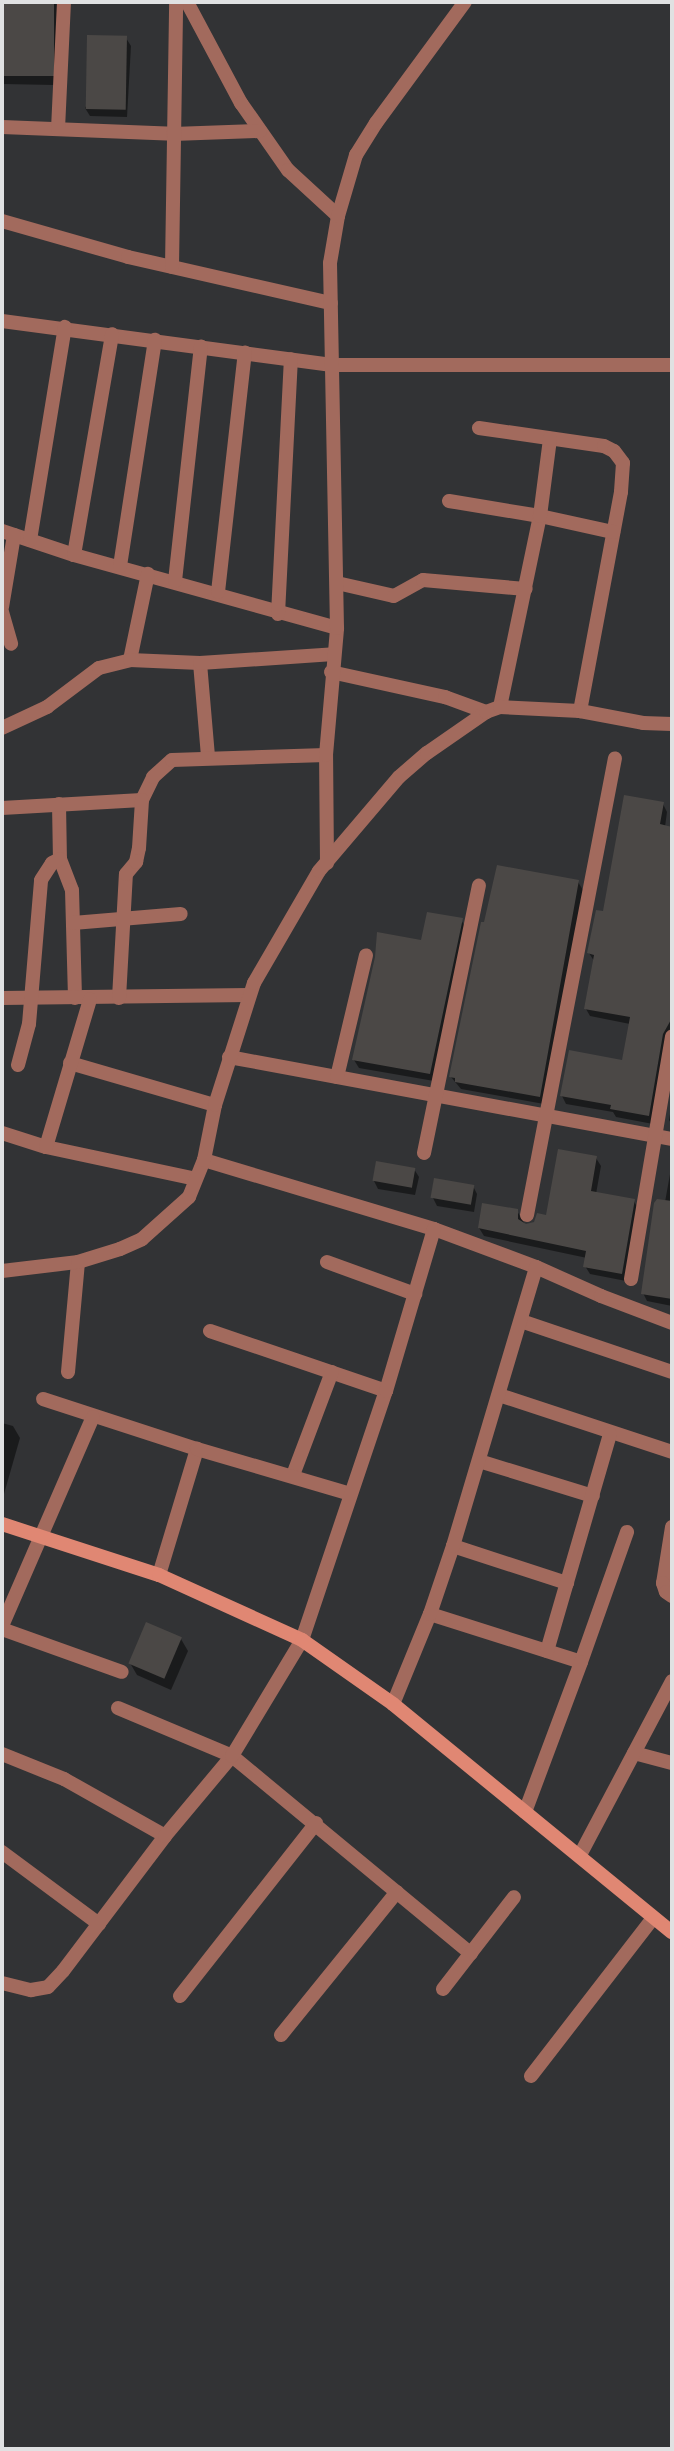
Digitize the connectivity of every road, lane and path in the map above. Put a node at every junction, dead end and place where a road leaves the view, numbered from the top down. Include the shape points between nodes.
1 (64, 2) edge
2 (176, 2) edge
3 (187, 2) edge
4 (465, 2) edge
5 (2, 127) edge
6 (58, 129) junction
7 (260, 131) junction
8 (173, 134) junction
9 (338, 216) junction
10 (2, 221) edge
11 (172, 267) junction
12 (331, 303) junction
13 (2, 321) edge
14 (65, 327) junction
15 (112, 334) junction
16 (155, 340) junction
17 (201, 346) junction
18 (246, 353) junction
19 (291, 359) junction
20 (332, 365) junction
21 (672, 365) edge
22 (479, 428) dead end
23 (550, 439) junction
24 (449, 502) dead end
25 (540, 516) junction
26 (613, 532) junction
27 (8, 533) edge
28 (30, 540) junction
29 (74, 555) junction
30 (120, 566) junction
31 (149, 573) junction
32 (175, 580) junction
33 (337, 583) junction
34 (526, 589) junction
35 (218, 592) junction
36 (2, 609) edge
37 (278, 614) junction
38 (337, 628) junction
39 (12, 644) dead end
40 (334, 653) junction
41 (130, 660) junction
42 (201, 663) junction
43 (331, 672) junction
44 (493, 709) junction
45 (580, 711) junction
46 (672, 724) edge
47 (2, 727) edge
48 (326, 755) junction
49 (208, 757) junction
50 (615, 758) dead end
51 (142, 800) junction
52 (59, 804) junction
53 (2, 808) edge
54 (60, 859) junction
55 (327, 863) junction
56 (478, 887) dead end
57 (181, 914) dead end
58 (122, 918) junction
59 (73, 923) junction
60 (366, 955) dead end
61 (248, 995) junction
62 (32, 996) junction
63 (2, 998) edge
64 (82, 998) junction
65 (119, 998) junction
66 (672, 1037) edge
67 (229, 1057) junction
68 (70, 1063) junction
69 (18, 1065) dead end
70 (337, 1077) junction
71 (435, 1097) junction
72 (215, 1105) junction
73 (547, 1116) junction
74 (2, 1133) edge
75 (653, 1135) junction
76 (672, 1139) edge
77 (46, 1147) junction
78 (424, 1153) dead end
79 (204, 1160) junction
80 (196, 1179) junction
81 (527, 1215) dead end
82 (435, 1229) junction
83 (78, 1262) junction
84 (327, 1262) dead end
85 (536, 1267) junction
86 (2, 1271) edge
87 (631, 1279) dead end
88 (415, 1294) junction
89 (521, 1321) junction
90 (672, 1324) edge
91 (210, 1331) dead end
92 (68, 1372) dead end
93 (332, 1372) junction
94 (672, 1372) edge
95 (386, 1391) junction
96 (499, 1395) junction
97 (43, 1399) dead end
98 (93, 1417) junction
99 (610, 1434) junction
100 (197, 1449) junction
101 (672, 1452) edge
102 (479, 1461) junction
103 (293, 1475) junction
104 (351, 1494) junction
105 (593, 1496) junction
106 (2, 1524) edge
107 (627, 1532) dead end
108 (40, 1536) junction
109 (672, 1536) edge
110 (453, 1546) junction
111 (159, 1576) junction
112 (567, 1583) junction
113 (672, 1596) edge
114 (430, 1614) junction
115 (2, 1627) edge
116 (302, 1640) junction
117 (547, 1651) junction
118 (581, 1661) junction
119 (122, 1672) dead end
120 (672, 1681) edge
121 (393, 1704) junction
122 (118, 1708) dead end
123 (634, 1753) junction
124 (2, 1754) edge
125 (232, 1756) junction
126 (672, 1763) edge
127 (525, 1812) junction
128 (316, 1823) junction
129 (165, 1836) junction
130 (2, 1852) edge
131 (580, 1855) junction
132 (397, 1892) junction
133 (514, 1897) dead end
134 (653, 1918) junction
135 (99, 1924) junction
136 (672, 1932) edge
137 (471, 1954) junction
138 (2, 1983) edge
139 (443, 1989) dead end
140 (180, 1996) dead end
141 (281, 2035) dead end
142 (531, 2076) dead end

1 - 6 street
2 - 8 street
3 - 7 street
4 - 9 street via 356,155
5 - 6 street
6 - 8 street
7 - 8 street
7 - 9 street via 288,170
8 - 11 street
9 - 12 street via 330,263
10 - 11 street
11 - 12 street
12 - 20 street
13 - 14 street
14 - 15 street
14 - 28 street
15 - 16 street
15 - 29 street
16 - 17 street
16 - 30 street
17 - 18 street
17 - 32 street
18 - 19 street
18 - 35 street
19 - 20 street
19 - 37 street
20 - 21 street
20 - 33 street
22 - 23 street
23 - 25 street
23 - 26 street via 604,446 623,463
24 - 25 street
25 - 26 street
25 - 34 street
26 - 45 street
27 - 28 street
27 - 36 street
28 - 29 street
29 - 30 street
30 - 31 street
31 - 32 street
31 - 41 street
32 - 35 street
33 - 34 street via 394,596 423,580
33 - 38 street
34 - 44 street
35 - 37 street
36 - 39 street
37 - 38 street
38 - 40 street
40 - 42 street
40 - 43 street
41 - 42 street
41 - 47 street via 99,668 47,707
42 - 49 street
43 - 44 street
43 - 48 street
44 - 45 street
44 - 55 street via 399,777
45 - 46 street
48 - 49 street
48 - 55 street
49 - 51 street via 172,760 153,778
50 - 73 street
51 - 52 street
51 - 58 street via 139,848 127,874
52 - 53 street
52 - 54 street
54 - 59 street via 72,890
54 - 62 street via 41,880
55 - 61 street
56 - 71 street
57 - 58 street
58 - 59 street
58 - 65 street
59 - 64 street
60 - 70 street
61 - 65 street
61 - 67 street
62 - 63 street
62 - 64 street
62 - 69 street
64 - 65 street
64 - 68 street
66 - 75 street
67 - 70 street
67 - 72 street
68 - 72 street
68 - 77 street
70 - 71 street
71 - 73 street
71 - 78 street
72 - 79 street
73 - 75 street
73 - 81 street
74 - 77 street
75 - 76 street
75 - 87 street
77 - 80 street
79 - 80 street
79 - 82 street
80 - 83 street via 189,1196 142,1239
82 - 85 street
82 - 88 street
83 - 86 street
83 - 92 street
84 - 88 street
85 - 89 street
85 - 90 street
88 - 95 street
89 - 94 street
89 - 96 street
91 - 93 street
93 - 95 street
93 - 103 street
95 - 104 street
96 - 99 street
96 - 102 street
97 - 98 street
98 - 100 street
98 - 108 street
99 - 101 street
99 - 105 street
100 - 103 street
100 - 111 street
102 - 105 street
102 - 110 street
103 - 104 street
104 - 116 street
105 - 112 street
106 - 108 main road
107 - 118 street
108 - 111 main road
108 - 115 street
109 - 113 street via 663,1583
110 - 112 street
110 - 114 street
111 - 116 main road
112 - 117 street
114 - 117 street
114 - 121 street
115 - 119 street
116 - 121 main road
116 - 125 street
117 - 118 street
118 - 127 street
120 - 123 street
121 - 127 main road
122 - 125 street
123 - 126 street
123 - 131 street
124 - 129 street via 64,1779
125 - 128 street
125 - 129 street
127 - 131 main road
128 - 132 street
128 - 140 street
129 - 135 street
130 - 135 street
131 - 134 main road
132 - 137 street
132 - 141 street
133 - 137 street
134 - 136 main road
134 - 142 street
135 - 138 street via 48,1987 31,1990
137 - 139 street

